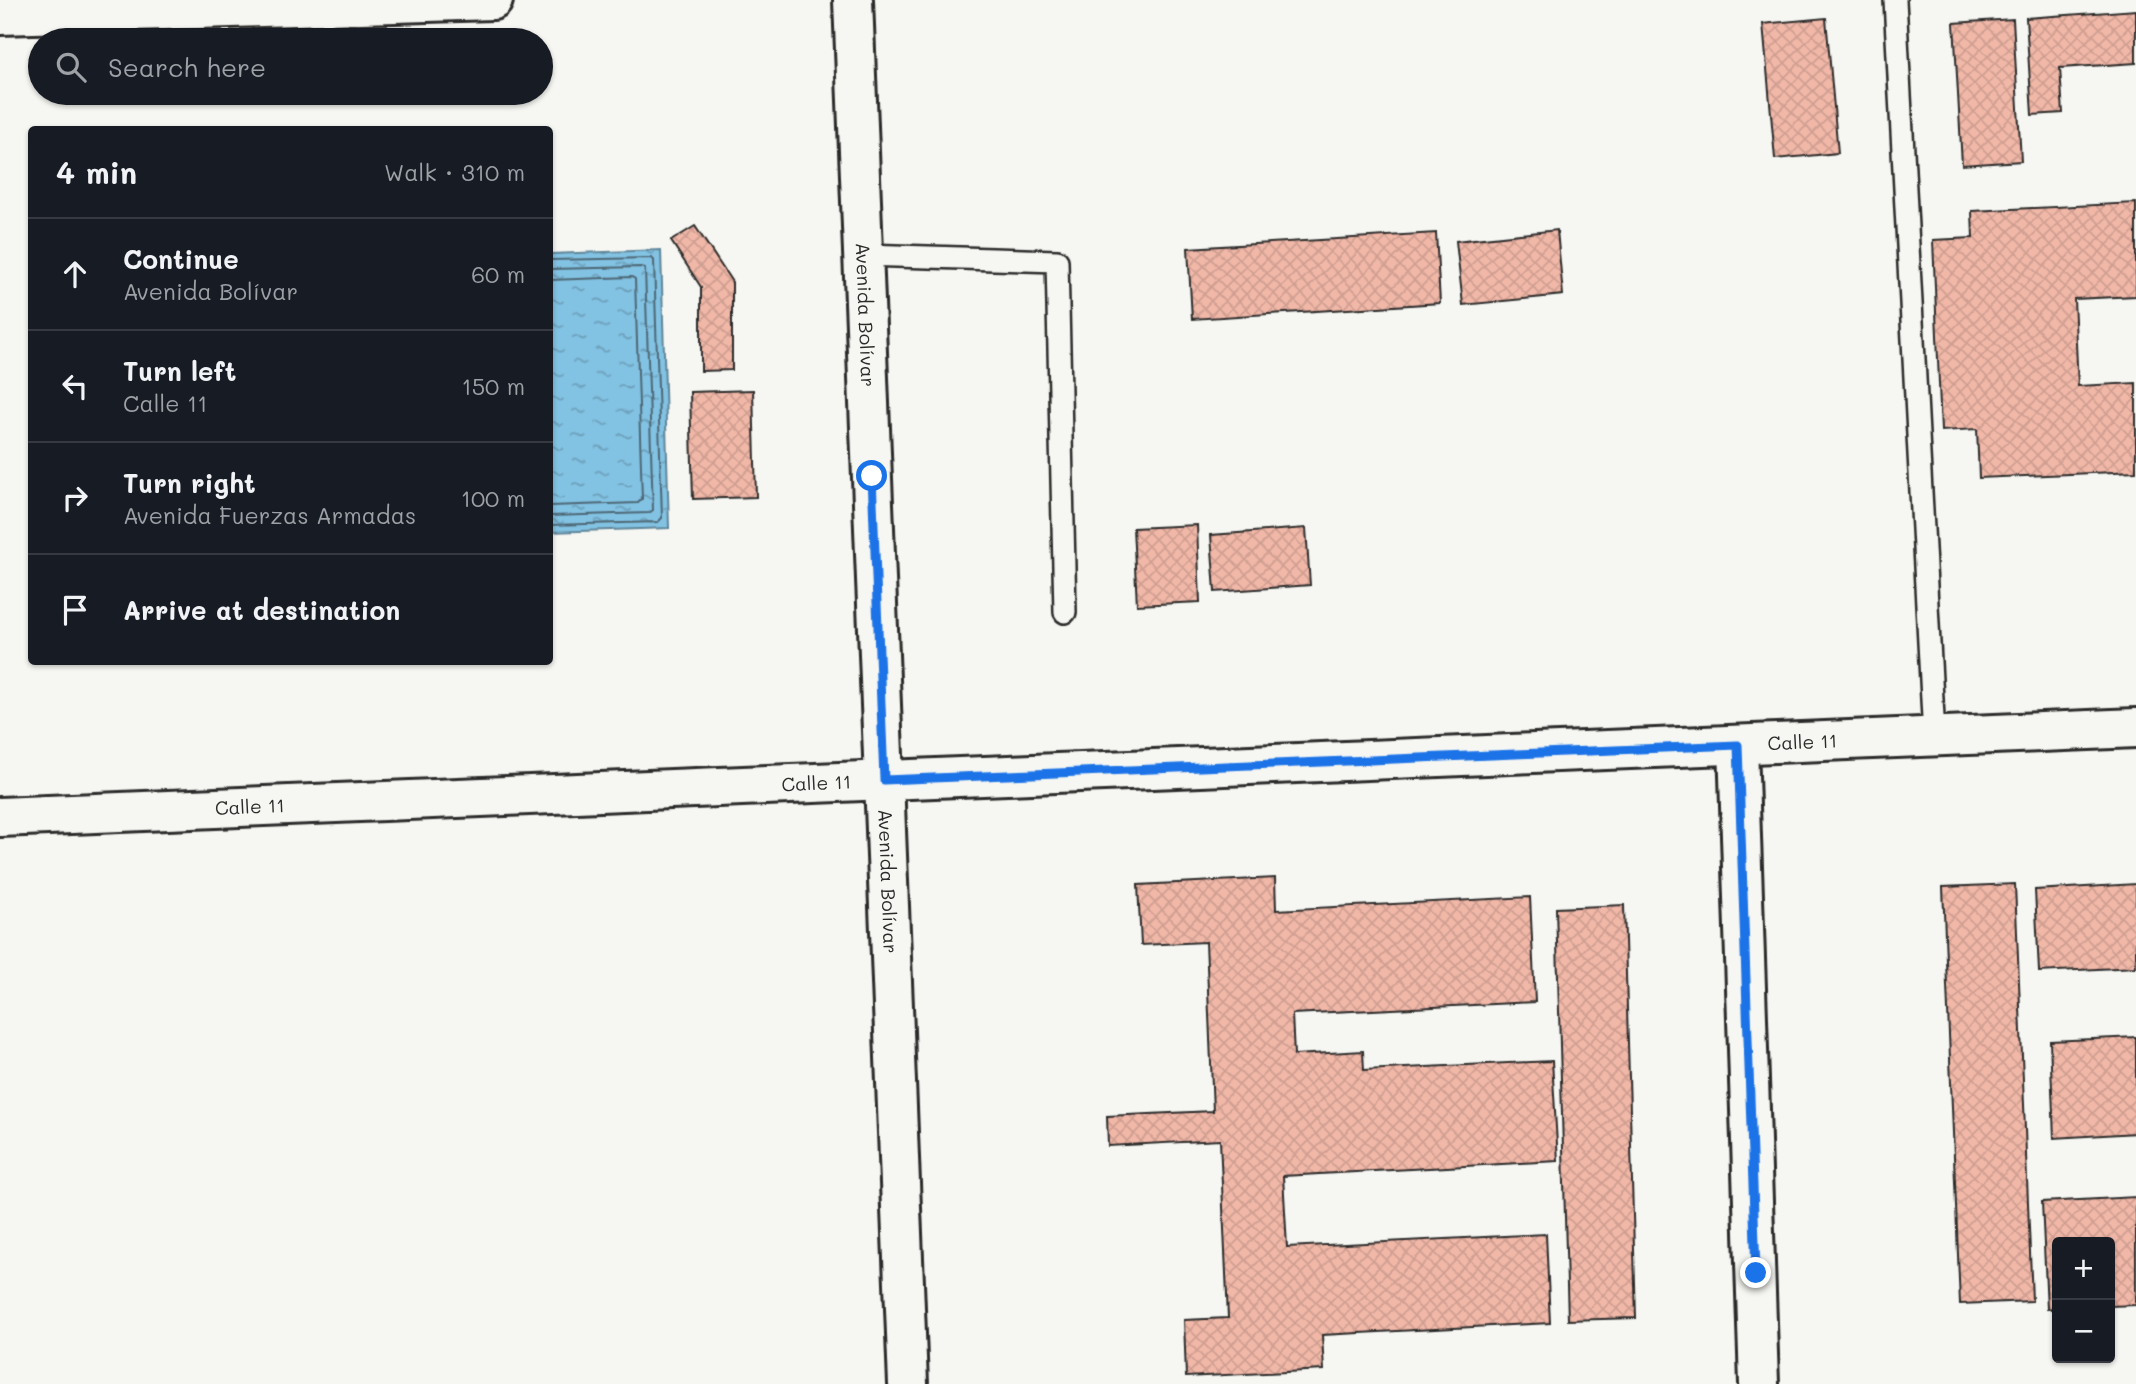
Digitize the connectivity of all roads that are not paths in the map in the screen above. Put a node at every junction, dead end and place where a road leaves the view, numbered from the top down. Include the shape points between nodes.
1 (493, 0) edge
2 (853, 0) edge
3 (1895, 0) edge
4 (402, 2) edge
5 (10, 10) edge
6 (863, 255) junction
7 (1065, 612) dead end
8 (2136, 728) edge
9 (1934, 737) junction
10 (1738, 745) junction
11 (884, 780) junction
12 (0, 817) edge
13 (908, 1384) edge
14 (1759, 1384) edge

1 - 4 street
2 - 6 street, Avenida Bolívar
3 - 9 lane
4 - 5 street
6 - 7 lane via 1057,261
6 - 11 street, Avenida Bolívar
8 - 9 street, Calle 11
9 - 10 street, Calle 11
10 - 11 street, Calle 11
10 - 14 street
11 - 12 street, Calle 11
11 - 13 street, Avenida Bolívar

